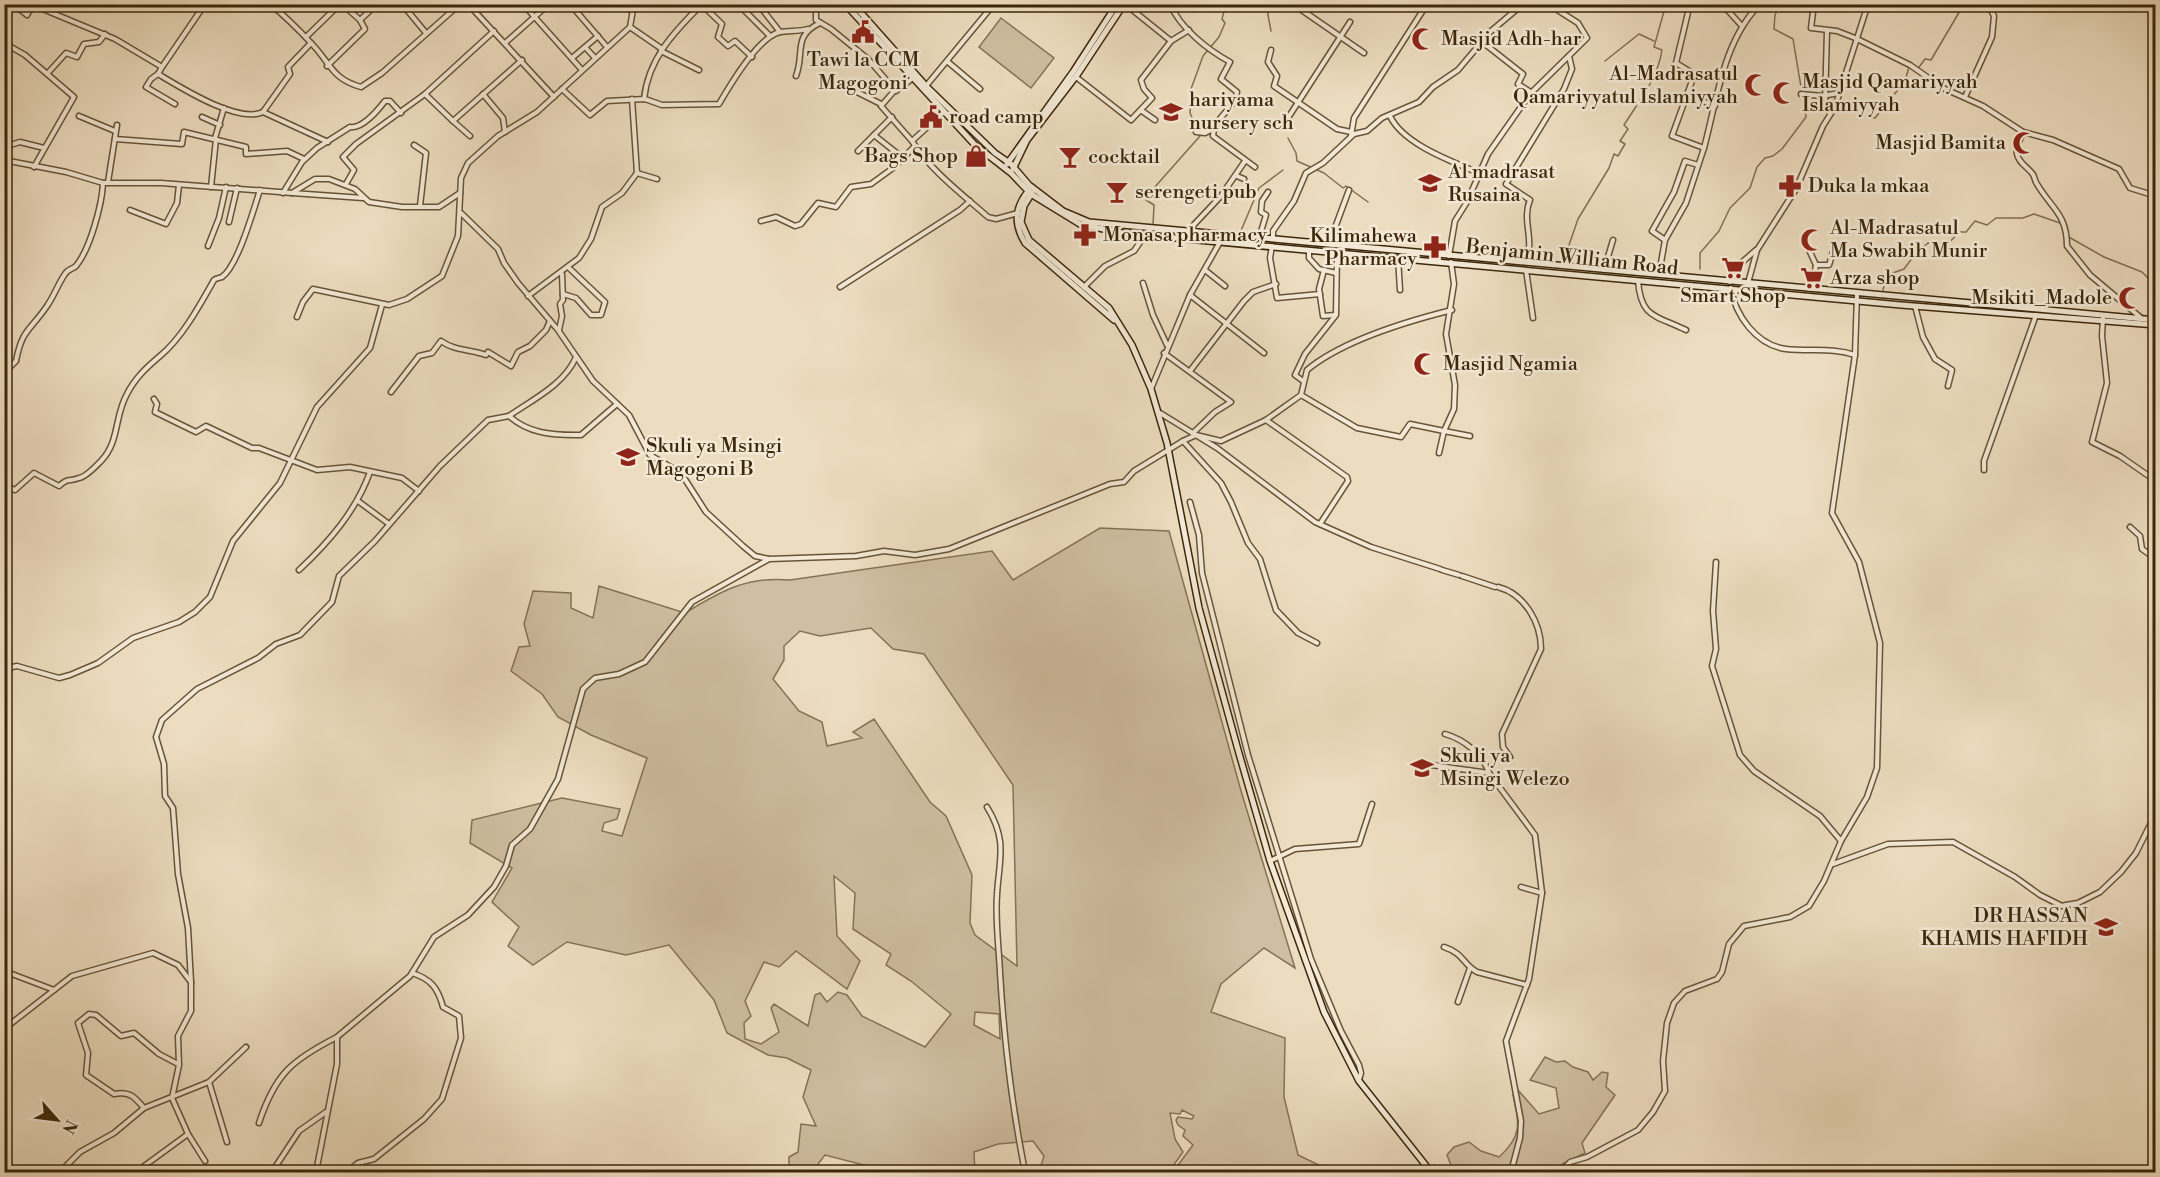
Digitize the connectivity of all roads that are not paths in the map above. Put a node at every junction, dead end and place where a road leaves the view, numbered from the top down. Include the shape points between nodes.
1 (14, 4) edge
2 (205, 4) edge
3 (270, 4) edge
4 (284, 4) edge
5 (341, 4) edge
6 (377, 4) edge
7 (402, 4) edge
8 (460, 4) edge
9 (468, 4) edge
10 (523, 4) edge
11 (549, 4) edge
12 (570, 4) edge
13 (625, 4) edge
14 (634, 4) edge
15 (738, 4) edge
16 (758, 4) edge
17 (816, 4) edge
18 (845, 4) edge
19 (853, 4) edge
20 (994, 4) edge
21 (1117, 4) edge
22 (1125, 4) edge
23 (1198, 4) edge
24 (1207, 4) edge
25 (1293, 4) edge
26 (1427, 4) edge
27 (1523, 4) edge
28 (1690, 4) edge
29 (1722, 4) edge
30 (1760, 4) edge
31 (1814, 4) edge
32 (1868, 4) edge
33 (1988, 4) edge
34 (701, 5) edge
35 (1551, 5) edge
36 (1172, 6) edge
37 (277, 10) junction
38 (631, 11) junction
39 (534, 17) junction
40 (360, 20) junction
41 (1350, 22) dead end
42 (820, 24) junction
43 (1741, 25) junction
44 (630, 27) junction
45 (808, 29) junction
46 (1189, 30) junction
47 (494, 31) junction
48 (1827, 31) junction
49 (780, 32) junction
50 (426, 33) junction
51 (105, 34) junction
52 (598, 36) junction
53 (770, 36) junction
54 (1340, 36) junction
55 (305, 37) junction
56 (1857, 39) junction
57 (1171, 41) junction
58 (1481, 41) junction
59 (4, 43) edge
60 (311, 43) junction
61 (505, 43) junction
62 (585, 47) junction
63 (607, 47) junction
64 (662, 50) junction
65 (1270, 50) dead end
66 (1364, 53) dead end
67 (1569, 55) junction
68 (752, 57) junction
69 (572, 58) junction
70 (595, 58) junction
71 (522, 60) junction
72 (948, 62) junction
73 (327, 66) junction
74 (162, 67) junction
75 (582, 70) junction
76 (699, 70) dead end
77 (47, 74) junction
78 (158, 74) junction
79 (796, 76) dead end
80 (1076, 77) junction
81 (913, 78) junction
82 (926, 86) junction
83 (562, 89) junction
84 (980, 89) dead end
85 (896, 91) junction
86 (857, 92) dead end
87 (1532, 93) junction
88 (1840, 93) junction
89 (425, 94) junction
90 (483, 94) junction
91 (1801, 94) dead end
92 (1688, 95) junction
93 (1826, 95) junction
94 (554, 97) junction
95 (1965, 97) junction
96 (632, 99) junction
97 (644, 99) junction
98 (1298, 101) junction
99 (175, 104) dead end
100 (881, 104) junction
101 (1715, 106) junction
102 (224, 108) junction
103 (1142, 111) junction
104 (263, 112) junction
105 (944, 112) junction
106 (401, 113) junction
107 (1830, 114) junction
108 (79, 116) dead end
109 (1390, 116) junction
110 (202, 117) dead end
111 (892, 117) junction
112 (1155, 120) dead end
113 (1286, 121) dead end
114 (453, 122) junction
115 (117, 125) dead end
116 (220, 125) junction
117 (1213, 129) junction
118 (115, 132) junction
119 (505, 132) junction
120 (2023, 132) junction
121 (1198, 133) dead end
122 (1351, 134) junction
123 (874, 135) junction
124 (470, 136) dead end
125 (115, 139) junction
126 (215, 139) junction
127 (329, 142) junction
128 (914, 143) junction
129 (414, 144) dead end
130 (4, 147) edge
131 (44, 148) junction
132 (1704, 148) junction
133 (858, 151) dead end
134 (903, 158) junction
135 (304, 159) junction
136 (4, 160) edge
137 (1245, 160) junction
138 (1008, 161) junction
139 (1698, 165) junction
140 (33, 167) junction
141 (1255, 167) dead end
142 (1005, 168) junction
143 (1012, 170) junction
144 (637, 173) junction
145 (1479, 173) junction
146 (1237, 176) junction
147 (657, 179) dead end
148 (1244, 179) dead end
149 (106, 183) junction
150 (179, 184) junction
151 (346, 184) junction
152 (212, 187) junction
153 (226, 188) junction
154 (237, 188) junction
155 (260, 190) junction
156 (1031, 190) junction
157 (1349, 190) dead end
158 (1268, 192) dead end
159 (283, 193) junction
160 (292, 193) junction
161 (461, 193) junction
162 (2156, 196) edge
163 (364, 198) junction
164 (970, 201) junction
165 (420, 206) junction
166 (130, 210) dead end
167 (460, 213) junction
168 (1019, 213) junction
169 (761, 221) dead end
170 (229, 222) dead end
171 (1187, 232) junction
172 (1145, 235) junction
173 (1259, 238) junction
174 (1613, 240) dead end
175 (1665, 240) junction
176 (1220, 241) junction
177 (1273, 243) junction
178 (1329, 244) junction
179 (208, 246) dead end
180 (1834, 249) dead end
181 (1309, 250) junction
182 (1757, 250) junction
183 (1337, 252) junction
184 (1810, 252) dead end
185 (1398, 258) junction
186 (1450, 259) junction
187 (1816, 265) junction
188 (1525, 266) junction
189 (569, 268) junction
190 (1205, 270) junction
191 (1324, 270) junction
192 (1603, 271) junction
193 (562, 273) junction
194 (1336, 273) junction
195 (1658, 275) junction
196 (1638, 280) junction
197 (1143, 283) dead end
198 (1276, 284) junction
199 (1748, 284) junction
200 (1730, 285) junction
201 (1225, 286) dead end
202 (840, 287) dead end
203 (1083, 288) junction
204 (1400, 290) dead end
205 (1812, 290) junction
206 (563, 294) junction
207 (1190, 294) junction
208 (1320, 294) junction
209 (528, 296) junction
210 (1857, 297) junction
211 (382, 305) junction
212 (1915, 305) junction
213 (1452, 310) junction
214 (2037, 314) junction
215 (1336, 315) junction
216 (297, 317) dead end
217 (2103, 317) junction
218 (1533, 318) dead end
219 (2142, 319) junction
220 (2156, 320) edge
221 (550, 321) junction
222 (1227, 323) junction
223 (2156, 325) edge
224 (558, 330) junction
225 (1686, 330) dead end
226 (1167, 345) junction
227 (1264, 353) dead end
228 (1164, 354) junction
229 (1855, 355) junction
230 (576, 357) junction
231 (1190, 371) junction
232 (4, 372) edge
233 (1304, 381) junction
234 (1948, 386) dead end
235 (1151, 389) junction
236 (391, 392) dead end
237 (1301, 395) junction
238 (154, 399) dead end
239 (617, 404) junction
240 (1160, 413) junction
241 (509, 416) junction
242 (1266, 420) junction
243 (1444, 431) junction
244 (1194, 434) junction
245 (1470, 436) dead end
246 (1183, 441) junction
247 (1169, 449) junction
248 (1439, 453) dead end
249 (291, 460) junction
250 (1984, 470) dead end
251 (370, 472) junction
252 (2156, 481) edge
253 (4, 485) edge
254 (419, 491) junction
255 (358, 501) junction
256 (1190, 502) dead end
257 (389, 524) junction
258 (1320, 524) junction
259 (2130, 527) dead end
260 (769, 559) junction
261 (2156, 559) edge
262 (1716, 562) dead end
263 (299, 570) dead end
264 (1317, 643) dead end
265 (4, 675) edge
266 (1446, 734) dead end
267 (1510, 757) dead end
268 (1424, 764) dead end
269 (1489, 773) junction
270 (1372, 804) dead end
271 (987, 807) dead end
272 (2156, 813) edge
273 (1841, 841) junction
274 (1280, 855) junction
275 (1270, 861) junction
276 (1832, 864) junction
277 (1521, 887) dead end
278 (1542, 893) junction
279 (1444, 946) dead end
280 (1470, 968) junction
281 (4, 971) edge
282 (412, 973) junction
283 (191, 982) junction
284 (1527, 985) junction
285 (54, 990) junction
286 (1458, 1002) dead end
287 (4, 1029) edge
288 (337, 1037) junction
289 (246, 1047) dead end
290 (178, 1065) junction
291 (1359, 1081) junction
292 (209, 1082) junction
293 (172, 1098) junction
294 (144, 1108) junction
295 (328, 1109) junction
296 (259, 1123) dead end
297 (188, 1134) junction
298 (226, 1142) dead end
299 (205, 1161) dead end
300 (1433, 1170) edge
301 (347, 1172) edge
302 (60, 1173) edge
303 (136, 1173) edge
304 (272, 1173) edge
305 (316, 1173) edge
306 (1025, 1173) edge
307 (1441, 1173) edge
308 (1511, 1173) edge
309 (1561, 1173) edge

1 - 51 street via 27,15 33,5
2 - 74 street
3 - 37 street
4 - 37 street
5 - 40 street
5 - 55 street
6 - 40 street
7 - 50 street
8 - 50 street
9 - 47 street
10 - 39 street
11 - 39 street
12 - 52 street
13 - 38 street
14 - 38 street
15 - 53 street
16 - 49 street
17 - 42 street via 814,16
18 - 81 main road, Benjamin William Road
19 - 82 main road, Benjamin William Road
20 - 72 street
21 - 138 main road
22 - 57 street
22 - 80 main road
23 - 24 street via 1203,8
25 - 54 street
26 - 122 street via 1354,118
27 - 58 street
28 - 92 street via 1676,61 1691,76
29 - 43 street
30 - 43 street
31 - 48 street via 1809,26
32 - 56 street
33 - 95 street via 1994,16 1992,37
34 - 64 street
34 - 68 street via 722,24 718,37 724,44 730,47 735,41
35 - 67 street via 1578,23 1587,38
36 - 46 street
37 - 55 street
38 - 44 street
39 - 61 street
39 - 69 street
40 - 73 street via 365,29
41 - 54 street
42 - 45 street
42 - 85 street via 868,59
43 - 101 street
44 - 63 street
44 - 64 street
45 - 49 street
45 - 79 street via 799,48
46 - 57 street
46 - 117 street via 1230,62 1221,79 1237,92 1236,98
47 - 61 street
47 - 89 street
48 - 56 street
48 - 93 street
49 - 53 street
50 - 73 street via 361,87 344,82
51 - 74 street
51 - 77 street via 99,42 84,44 77,57 66,53
52 - 62 street
52 - 63 street
53 - 68 street
54 - 66 street
54 - 98 street
55 - 60 street
56 - 88 street
56 - 95 street
57 - 103 street via 1142,80 1152,98
58 - 87 street via 1523,74 1518,84
58 - 109 street via 1454,74 1419,102
59 - 77 street
60 - 73 street
60 - 104 street via 287,67 290,74
61 - 71 street
62 - 69 street
62 - 70 street
63 - 70 street
64 - 76 street
64 - 97 street via 648,75
65 - 98 street via 1268,64 1277,76 1273,84
67 - 87 street
67 - 188 street via 1572,69 1564,89 1506,184 1530,200 1525,214 1530,242
68 - 97 street via 719,104 662,105
69 - 75 street
70 - 75 street
71 - 90 street
71 - 94 street
72 - 82 street
72 - 84 street
74 - 78 street
75 - 83 street
77 - 131 street via 74,98
78 - 99 street via 146,87
78 - 102 street
80 - 103 street via 1128,119
80 - 143 main road via 1027,140
81 - 85 street
81 - 105 main road, Benjamin William Road
82 - 138 main road, Benjamin William Road
83 - 94 street
83 - 96 street via 590,115 607,100
85 - 100 street
86 - 100 street
87 - 145 street
88 - 93 street
88 - 107 street
89 - 106 street
89 - 114 street
90 - 114 street
90 - 119 street via 503,118
91 - 93 street
92 - 101 street
92 - 132 street via 1672,136
93 - 107 street
94 - 119 street
95 - 120 street
96 - 97 street
96 - 144 street
98 - 113 street
98 - 122 street via 1337,129
100 - 111 street
101 - 132 street
102 - 104 street
102 - 116 street
103 - 112 street
104 - 127 street
105 - 128 street
105 - 142 main road, Benjamin William Road via 975,145
106 - 127 street via 385,100 357,128 350,127
106 - 151 street via 356,144 343,158 354,171
107 - 182 street via 1796,189
108 - 118 street
109 - 122 street via 1382,117 1367,131
109 - 145 street via 1398,129 1424,147
110 - 116 street
111 - 123 street
111 - 128 street
114 - 124 street
115 - 118 street
116 - 126 street
117 - 121 street
117 - 137 street via 1213,136
118 - 125 street
119 - 161 street via 468,163 461,178
120 - 162 street via 2053,140 2119,169 2130,188
120 - 219 street via 2017,157 2052,202 2068,237 2067,246 2085,271
122 - 177 street via 1323,163 1306,173 1294,201 1274,231
123 - 133 street
123 - 134 street
125 - 126 street via 182,144 184,132
125 - 149 street
126 - 135 street via 246,147 246,154 287,151
126 - 152 street
127 - 135 street
128 - 134 street
128 - 164 street
129 - 165 street via 426,153
130 - 131 street via 20,141
131 - 140 street
132 - 139 street
134 - 169 street via 871,184 850,187 836,207 818,203 801,224 795,226 776,217
135 - 159 street
136 - 140 street
137 - 141 street
137 - 146 street
138 - 142 main road
138 - 143 main road, Benjamin William Road
139 - 175 street via 1686,203
139 - 175 street via 1685,161 1674,192 1652,231
140 - 149 street
142 - 143 main road, Benjamin William Road
143 - 156 main road, Benjamin William Road
144 - 147 street
144 - 189 street via 622,193 602,207 591,239
145 - 186 street via 1455,221
146 - 148 street
146 - 171 street
149 - 150 street
149 - 232 street via 90,242 76,266 64,274 47,306 25,331 16,361
150 - 152 street
150 - 166 street via 177,203 166,224
151 - 160 street via 315,179
151 - 163 street
152 - 153 street
153 - 154 street
153 - 179 street
154 - 155 street
154 - 170 street
155 - 159 street
155 - 253 street via 233,260 222,277 214,280 173,342 128,392 118,413 113,445 101,461 80,478 66,479 60,486 34,474 15,490
156 - 168 main road
156 - 171 main road, Benjamin William Road via 1089,222
156 - 172 main road, Benjamin William Road via 1088,227
157 - 178 street
158 - 173 street via 1260,206 1266,215
159 - 160 street
160 - 163 street
161 - 165 street via 441,207
161 - 167 street
163 - 165 street via 380,205
164 - 168 street via 996,219
164 - 202 street
167 - 209 street via 498,249
167 - 211 street via 458,236 442,276 407,299
168 - 203 main road via 1018,231 1025,243
171 - 173 main road, Benjamin William Road
172 - 176 main road, Benjamin William Road
172 - 203 street via 1134,251 1106,266
173 - 177 main road, Benjamin William Road
174 - 192 street
175 - 195 street
176 - 177 main road, Benjamin William Road
176 - 190 street
177 - 178 main road, Benjamin William Road
177 - 181 main road, Benjamin William Road
177 - 198 street via 1270,258
178 - 186 main road, Benjamin William Road
180 - 187 street via 1828,266
181 - 183 main road, Benjamin William Road
181 - 191 street via 1309,258
182 - 199 street
182 - 200 street via 1732,271
183 - 185 main road, Benjamin William Road
183 - 194 street
184 - 187 street
185 - 186 main road, Benjamin William Road
185 - 204 street
186 - 188 main road, Benjamin William Road
186 - 213 street via 1454,284
187 - 205 street
188 - 192 main road, Benjamin William Road
188 - 196 main road, Benjamin William Road
188 - 218 street
189 - 193 street
189 - 206 street via 605,302 601,315 591,315 576,298
190 - 201 street
190 - 207 street
191 - 194 street
191 - 208 street
192 - 195 main road, Benjamin William Road
193 - 206 street
193 - 209 street
194 - 215 street
195 - 200 main road, Benjamin William Road
196 - 200 main road, Benjamin William Road
196 - 225 street via 1643,307
197 - 226 street
198 - 208 street via 1279,299
198 - 222 street via 1253,292
199 - 200 main road, Benjamin William Road
199 - 205 main road, Benjamin William Road
200 - 210 main road, Benjamin William Road
200 - 229 street via 1737,312 1766,341 1785,349 1824,349
203 - 235 main road via 1121,328
205 - 210 main road, Benjamin William Road
206 - 224 street
207 - 222 street
207 - 226 street
208 - 215 street via 1323,316
209 - 221 street
210 - 212 main road, Benjamin William Road
210 - 217 main road, Benjamin William Road
210 - 229 street
211 - 216 street via 313,289
211 - 249 street via 370,348 317,407
212 - 214 main road, Benjamin William Road
212 - 234 street via 1923,337 1935,359 1952,370
213 - 233 street via 1367,337 1309,368
213 - 243 street via 1446,335 1455,386 1454,409
214 - 217 main road, Benjamin William Road
214 - 250 street
215 - 233 street via 1299,364 1295,375
217 - 219 main road, Benjamin William Road
217 - 223 main road, Benjamin William Road
217 - 252 street via 2107,383 2092,442
219 - 220 main road, Benjamin William Road
221 - 224 street
221 - 236 street via 530,346 518,352 511,366 489,352 486,355 466,348 457,350 441,342 432,353 418,356
222 - 227 street
222 - 231 street
224 - 230 street
226 - 228 street
228 - 231 street
228 - 235 street
229 - 273 street via 1832,513 1859,562 1871,603 1880,644 1880,706 1877,768 1867,797
230 - 239 street
230 - 241 street via 562,378
231 - 244 street via 1231,402
233 - 237 street
235 - 240 main road
237 - 242 street
237 - 243 street via 1357,428 1376,433 1401,437 1410,424
238 - 249 street via 155,412 196,432 206,426 252,448
239 - 241 street via 581,435 536,432
239 - 260 street via 629,415 650,455 681,473 706,512 755,556
240 - 244 street
240 - 247 main road
241 - 254 street via 488,420
242 - 244 street via 1221,441
242 - 258 street via 1347,477
243 - 245 street
243 - 248 street
244 - 246 street
244 - 258 street
246 - 247 street
246 - 264 street via 1221,483 1248,543 1260,559 1276,610 1298,633
247 - 260 street via 1124,482 1110,484 949,549 915,555 884,551 856,556
247 - 275 main road via 1199,608
249 - 251 street via 317,470 340,466
249 - 265 street via 280,483 233,541 210,597 195,612 134,638 98,663 70,675 59,678 12,666
251 - 254 street via 402,478
251 - 255 street
254 - 257 street
255 - 257 street
255 - 263 street via 320,552
256 - 274 street via 1225,670
257 - 283 street via 339,576 332,602 300,634 198,689 162,720 156,737 164,764 165,796 173,808 178,874 189,928
258 - 267 street via 1371,547 1506,590 1522,601 1541,636 1541,650 1502,734 1503,747
259 - 261 street via 2140,536 2142,549
260 - 282 street via 692,602 645,662 589,682 583,689 558,779 530,829 512,845 494,887 468,915 434,937
262 - 273 street via 1716,649 1712,666 1740,755 1754,771 1820,816
266 - 269 street via 1460,738 1472,748
268 - 269 street
269 - 278 street via 1535,835
270 - 274 street via 1359,844 1322,845
271 - 306 street via 1001,838 997,896 1000,972 1007,1062
272 - 276 street via 2136,853 2121,872 2100,892 2061,906 1953,842 1888,844
273 - 276 street
274 - 275 street
274 - 291 street via 1311,959 1359,1065
275 - 291 main road via 1324,1012
276 - 309 street via 1809,906 1790,918 1744,926 1729,944 1717,979 1678,997 1667,1023 1665,1091 1638,1130 1570,1162
277 - 278 street
278 - 284 street
279 - 280 street via 1460,953
280 - 284 street
280 - 286 street
281 - 285 street
282 - 288 street
282 - 301 street via 426,977 439,991 443,1007 459,1016 461,1038 454,1066 442,1100 424,1119 374,1159 358,1162
283 - 285 street via 178,965 153,953 72,976
283 - 290 street via 191,1011 178,1036
284 - 308 street via 1506,1041 1521,1122
285 - 287 street
288 - 295 street via 337,1064
288 - 296 street via 292,1064 268,1094
289 - 292 street
290 - 293 street
290 - 294 street via 134,1033 121,1036 96,1015 89,1014 78,1023 88,1053 86,1075 114,1094 134,1095
291 - 300 main road
292 - 293 street
292 - 298 street
293 - 294 street
293 - 297 street
294 - 302 street via 114,1134 80,1152
295 - 304 street via 299,1131
295 - 305 street
297 - 299 street
297 - 303 street
300 - 307 street

